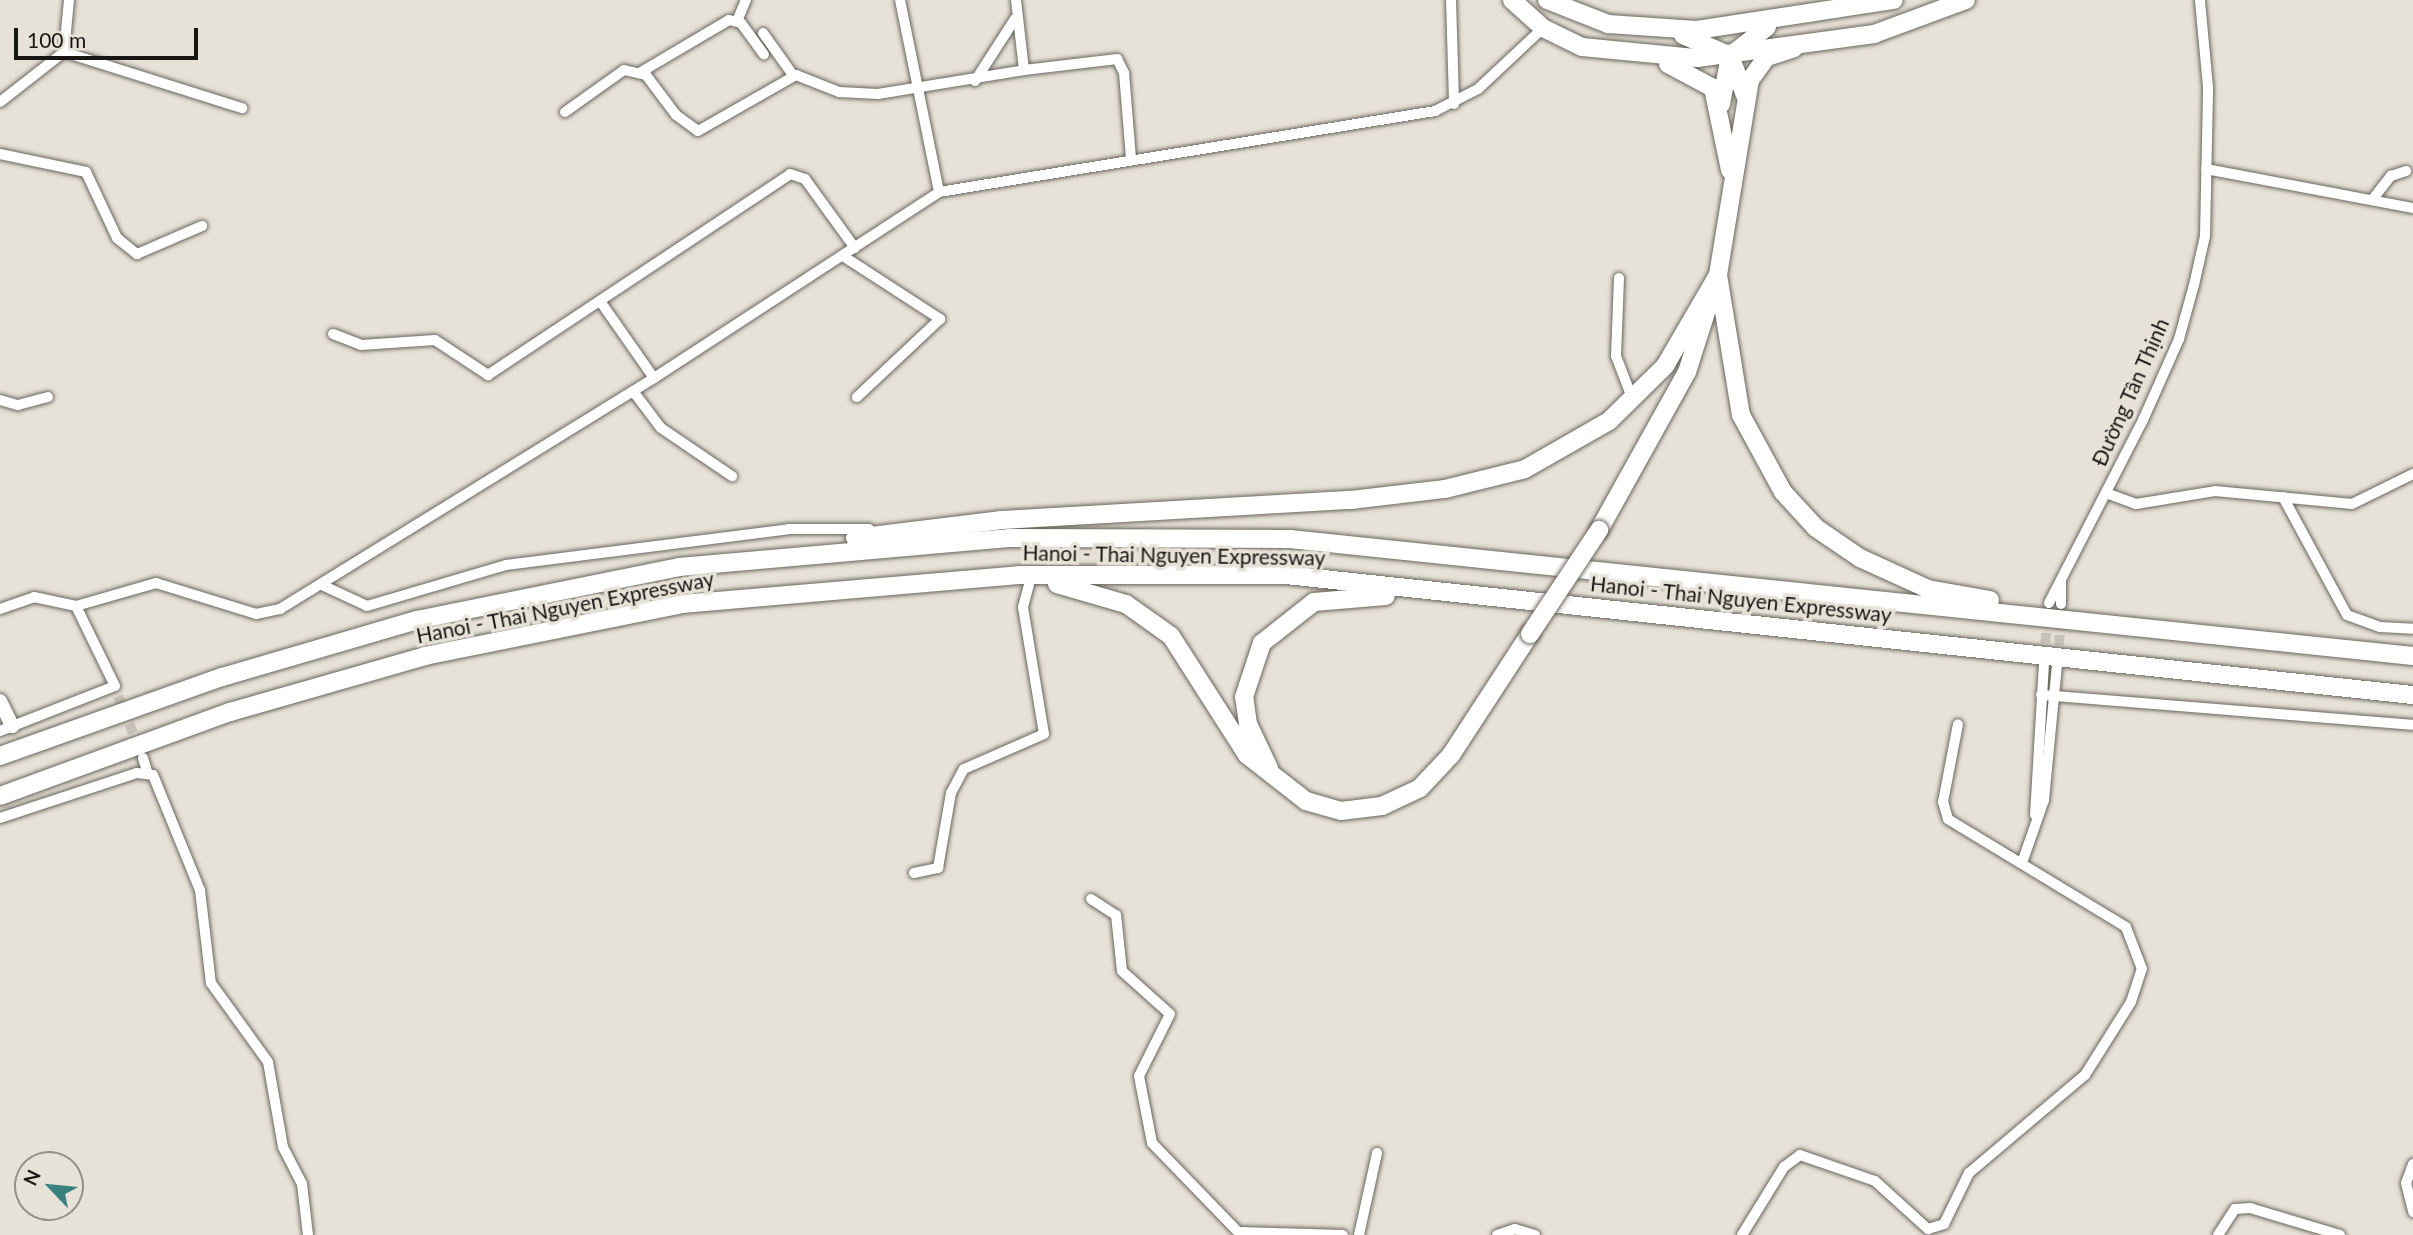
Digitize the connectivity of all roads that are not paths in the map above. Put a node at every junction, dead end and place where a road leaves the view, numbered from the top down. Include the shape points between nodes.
1 (69, 0) edge
2 (746, 0) edge
3 (900, 0) edge
4 (1016, 0) edge
5 (1451, 0) edge
6 (1512, 0) edge
7 (1894, 0) edge
8 (1966, 0) edge
9 (2200, 0) edge
10 (1550, 3) edge
11 (1015, 19) junction
12 (1792, 19) junction
13 (737, 21) junction
14 (1543, 28) junction
15 (1664, 30) junction
16 (763, 33) dead end
17 (1794, 48) junction
18 (64, 52) junction
19 (764, 55) dead end
20 (1730, 56) junction
21 (1637, 57) junction
22 (1024, 70) junction
23 (641, 72) junction
24 (793, 75) junction
25 (975, 81) junction
26 (922, 89) junction
27 (0, 102) edge
28 (1454, 104) junction
29 (242, 108) dead end
30 (565, 112) dead end
31 (1746, 113) junction
32 (1721, 115) junction
33 (0, 154) edge
34 (1131, 158) junction
35 (2206, 169) junction
36 (2406, 171) dead end
37 (1732, 182) junction
38 (939, 192) junction
39 (2372, 200) junction
40 (2413, 208) edge
41 (202, 226) dead end
42 (855, 248) junction
43 (843, 256) junction
44 (1718, 275) junction
45 (1619, 278) dead end
46 (600, 301) junction
47 (333, 334) dead end
48 (654, 378) junction
49 (633, 391) junction
50 (48, 397) dead end
51 (857, 397) dead end
52 (1632, 398) junction
53 (0, 400) edge
54 (2413, 474) edge
55 (732, 476) dead end
56 (2106, 493) junction
57 (2283, 497) junction
58 (923, 530) junction
59 (679, 567) junction
60 (2061, 581) junction
61 (1029, 585) junction
62 (324, 586) junction
63 (853, 586) junction
64 (2049, 603) tunnel mouth
65 (2061, 604) tunnel mouth
66 (76, 606) junction
67 (0, 609) edge
68 (1775, 626) junction
69 (2413, 629) edge
70 (2309, 645) junction
71 (2413, 656) edge
72 (2044, 662) tunnel mouth
73 (2057, 664) tunnel mouth
74 (2041, 695) junction
75 (2413, 695) edge
76 (2055, 696) junction
77 (0, 701) edge
78 (1958, 724) dead end
79 (2413, 725) edge
80 (6, 729) edge
81 (0, 756) edge
82 (143, 758) tunnel mouth
83 (147, 771) junction
84 (1277, 783) junction
85 (0, 796) edge
86 (2035, 815) junction
87 (0, 818) edge
88 (2023, 860) junction
89 (914, 873) dead end
90 (1091, 899) dead end
91 (1377, 1153) dead end
92 (2413, 1164) edge
93 (2413, 1212) edge
94 (1929, 1232) edge
95 (1240, 1234) edge
96 (307, 1235) edge
97 (1343, 1235) edge
98 (1359, 1235) edge
99 (1497, 1235) edge
100 (1535, 1235) edge
101 (1742, 1235) edge
102 (2218, 1235) edge
103 (2340, 1235) edge

1 - 18 street
2 - 13 street
3 - 26 street
4 - 11 street
5 - 28 street
6 - 14 highway
7 - 12 highway
8 - 17 highway via 1890,30
9 - 35 street, Đường Tân Thịnh
10 - 14 highway
10 - 15 highway via 1608,24
11 - 22 street
11 - 25 street
12 - 15 highway
12 - 20 highway via 1748,37
13 - 19 street
13 - 23 street via 723,21
14 - 21 highway via 1582,47
14 - 28 street via 1513,61
15 - 20 highway
16 - 24 street
17 - 20 highway
17 - 31 highway via 1756,69
18 - 27 street
18 - 29 street
20 - 21 highway
20 - 31 highway via 1742,74
20 - 32 highway
21 - 32 highway via 1703,78
22 - 25 street
22 - 34 street via 1117,59 1124,73
23 - 24 street via 698,131
23 - 30 street via 622,71
24 - 26 street via 843,93
25 - 26 street
26 - 38 street
28 - 34 street
31 - 37 highway
32 - 37 highway
33 - 41 street via 86,172 117,238 137,254
34 - 38 street
35 - 39 street
35 - 56 street, Đường Tân Thịnh via 2205,236 2179,339
36 - 39 street via 2390,176
37 - 44 highway
38 - 42 street
39 - 40 street
42 - 43 street
42 - 46 street via 805,179 790,174
43 - 48 street
43 - 51 street via 940,319
44 - 52 highway via 1665,366
44 - 70 highway via 1741,415 1774,479 1833,542 1928,589
44 - 84 highway, bridge via 1687,372 1598,530 1451,755 1420,789 1382,806 1340,811
45 - 52 street via 1616,356
46 - 47 street via 485,375 435,340 361,345
46 - 48 street
48 - 49 street
49 - 55 street via 661,428
49 - 62 street
50 - 53 street via 18,405
52 - 58 highway via 1609,421 1525,469 1445,489
54 - 57 street via 2352,504
56 - 57 street via 2136,504 2215,492
56 - 60 street, Đường Tân Thịnh
57 - 69 street via 2347,615 2381,627
58 - 59 highway
58 - 62 street via 804,528 522,563 367,606
59 - 70 highway, Hanoi - Thai Nguyen Expressway via 1009,538 1290,539
59 - 81 highway, Hanoi - Thai Nguyen Expressway via 418,620 222,677
60 - 64 street, Đường Tân Thịnh
60 - 65 street, Đường Tân Thịnh
61 - 63 highway via 918,591
61 - 84 highway via 1086,588 1126,604 1171,636 1247,755
61 - 89 street via 1023,607 1044,734 964,769 951,793 938,868
62 - 66 street via 261,614 165,583 131,586
63 - 68 highway, Hanoi - Thai Nguyen Expressway via 1019,575 1286,575
63 - 85 highway, Hanoi - Thai Nguyen Expressway via 682,604 425,656 230,712
66 - 67 street via 34,597
66 - 80 street via 116,691
68 - 75 highway, Hanoi - Thai Nguyen Expressway
68 - 84 highway via 1605,619 1383,596 1314,602 1262,643 1248,670 1248,724
70 - 71 highway, Hanoi - Thai Nguyen Expressway
72 - 74 street
73 - 76 street
74 - 76 street
74 - 86 street
76 - 79 street
76 - 86 street via 2044,800
77 - 80 street
78 - 88 street via 1943,802 1948,819
82 - 83 street
83 - 87 street
83 - 96 street via 157,779 200,890 211,983 268,1062 283,1147 302,1184
86 - 88 street
88 - 94 street via 2126,927 2141,969 2131,1002 2085,1075 2056,1105 1984,1155 1944,1224
90 - 95 street via 1116,915 1122,971 1170,1014 1139,1076 1153,1143
91 - 98 street
92 - 93 street via 2406,1183
94 - 101 street via 1875,1181 1800,1155 1784,1167
95 - 97 street
99 - 100 street via 1515,1229
102 - 103 street via 2235,1209 2250,1208

